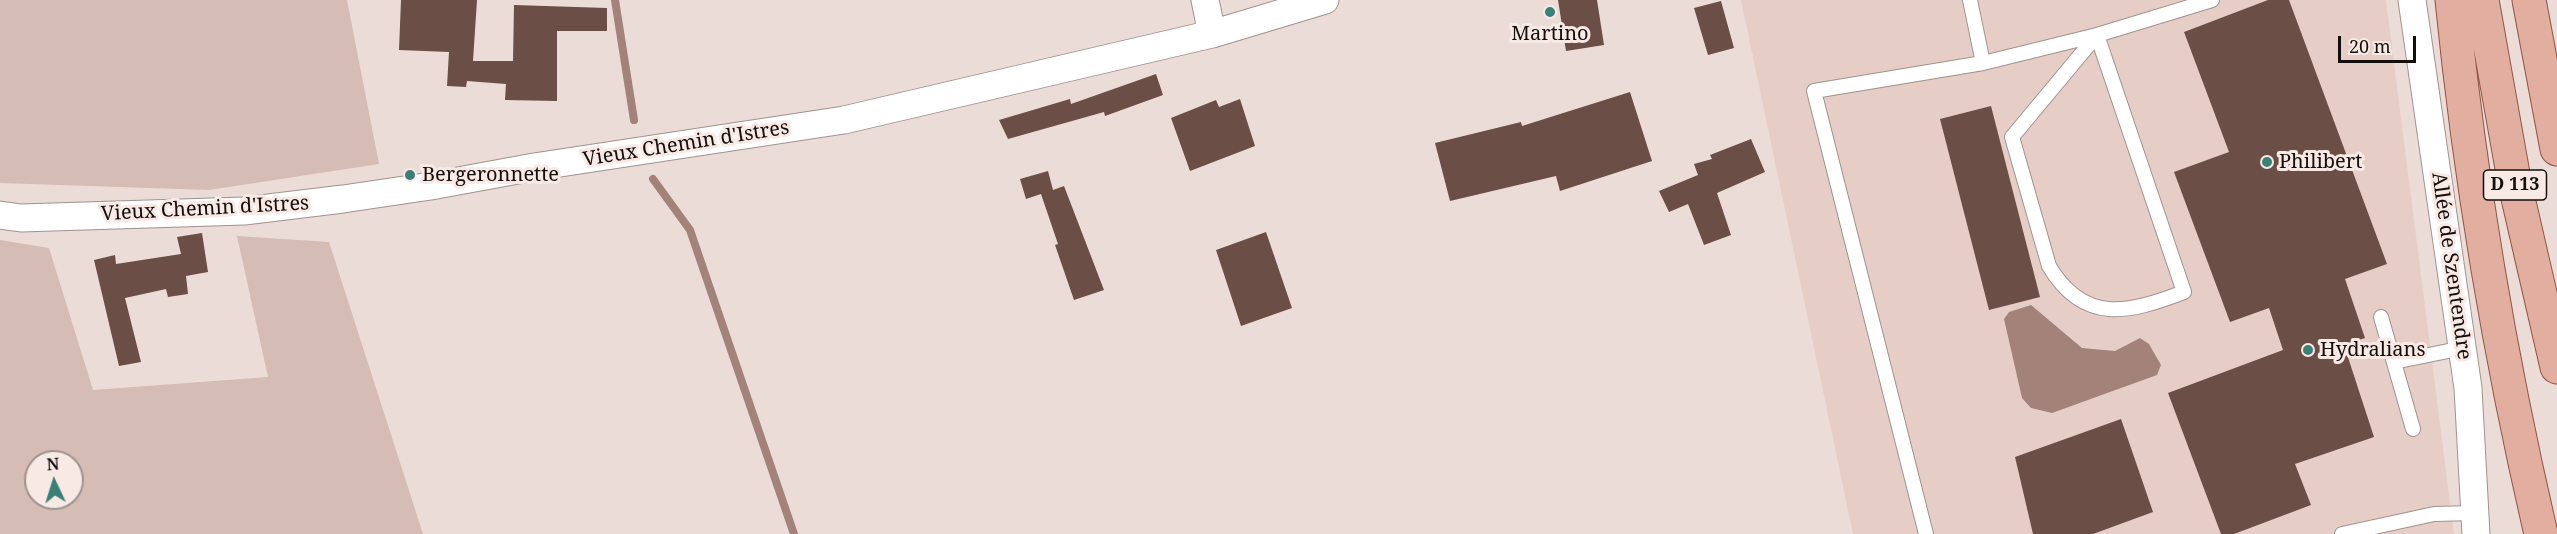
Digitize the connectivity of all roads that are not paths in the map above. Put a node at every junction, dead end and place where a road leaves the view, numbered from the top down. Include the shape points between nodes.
1 (1205, 0) edge
2 (1325, 0) edge
3 (1970, 0) edge
4 (2212, 0) edge
5 (2412, 0) edge
6 (2452, 0) edge
7 (2482, 0) edge
8 (2529, 0) edge
9 (1212, 34) junction
10 (2097, 35) junction
11 (1983, 63) junction
12 (2557, 149) edge
13 (0, 215) edge
14 (2381, 317) dead end
15 (2463, 348) junction
16 (2394, 362) junction
17 (2557, 367) edge
18 (2412, 429) dead end
19 (2476, 523) edge
20 (1926, 534) edge
21 (2342, 534) edge
22 (2541, 534) edge

1 - 9 street
2 - 9 street, Vieux Chemin d'Istres
3 - 11 lane
4 - 10 lane
5 - 15 street, Allée de Szentendre
6 - 22 main road via 2469,144 2495,307 2517,432
7 - 17 main road, D 113 via 2515,185
8 - 12 main road, D 113
9 - 13 street, Vieux Chemin d'Istres via 844,120 398,191 244,211 21,218
10 - 10 lane via 2012,137 2049,266 2060,284 2082,302 2105,310 2152,304 2184,292
10 - 11 lane
11 - 20 lane via 1814,91
14 - 16 lane
15 - 16 lane
15 - 19 street, Allée de Szentendre
16 - 18 lane
19 - 21 lane via 2434,514

